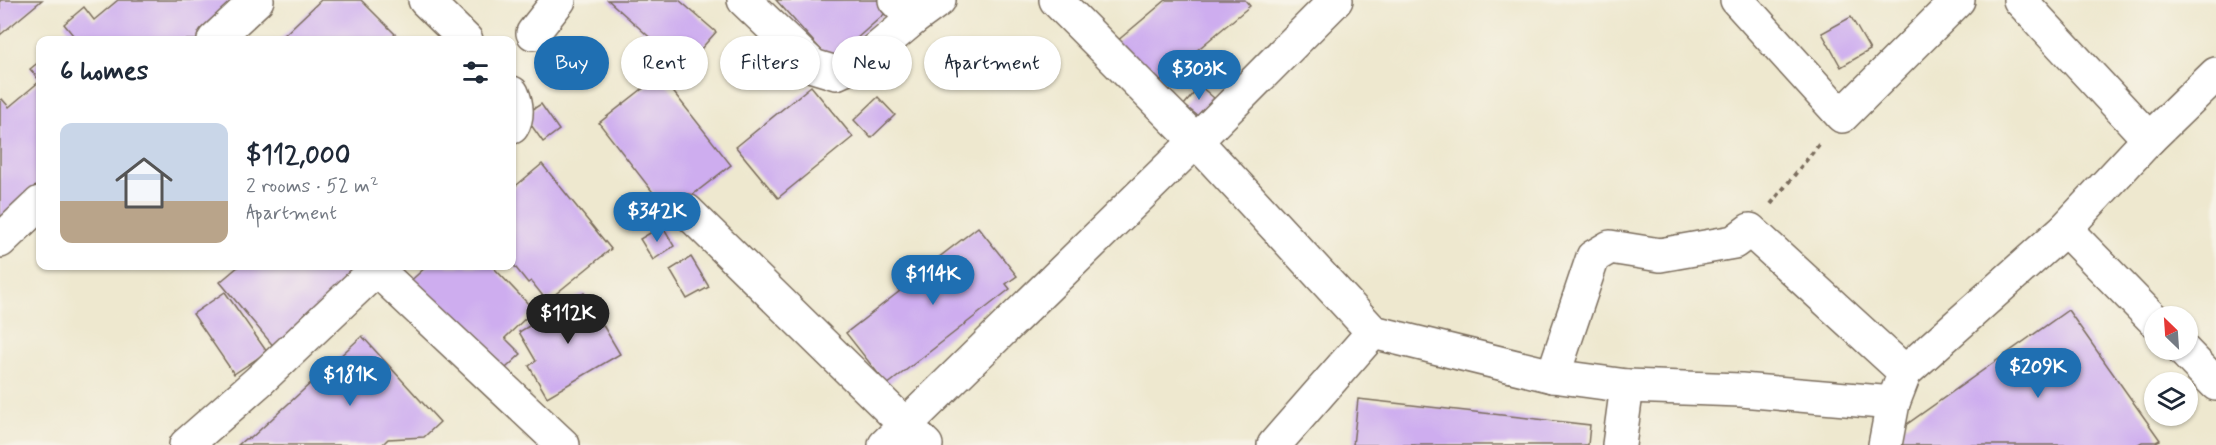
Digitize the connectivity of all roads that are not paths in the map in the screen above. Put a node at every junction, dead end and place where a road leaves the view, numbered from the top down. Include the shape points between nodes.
1 (257, 0) edge
2 (425, 0) edge
3 (559, 0) edge
4 (744, 0) edge
5 (939, 0) edge
6 (1056, 0) edge
7 (1336, 0) edge
8 (1737, 0) edge
9 (1958, 0) edge
10 (2020, 0) edge
11 (904, 10) edge
12 (533, 33) dead end
13 (218, 36) edge
14 (462, 36) edge
15 (2216, 74) edge
16 (2149, 139) junction
17 (1196, 141) junction
18 (36, 207) edge
19 (687, 211) dead end
20 (2065, 229) junction
21 (0, 241) edge
22 (375, 270) edge
23 (381, 270) edge
24 (2144, 310) edge
25 (1373, 332) junction
26 (2192, 360) edge
27 (1905, 372) junction
28 (1553, 376) junction
29 (2216, 384) edge
30 (1626, 386) junction
31 (1893, 403) junction
32 (906, 439) edge
33 (186, 445) edge
34 (563, 445) edge
35 (1274, 445) edge
36 (1619, 445) edge
37 (1885, 445) edge

1 - 13 street
2 - 14 street
3 - 12 street
4 - 11 street via 813,66 836,73 863,61
5 - 11 street
6 - 17 street
7 - 17 street
8 - 9 street via 1842,116
10 - 16 street
15 - 16 street
16 - 20 street
17 - 25 street
17 - 32 street
18 - 21 street
19 - 32 street
20 - 24 street
20 - 27 street
22 - 33 street
23 - 34 street
25 - 28 street
25 - 35 street
26 - 29 street
27 - 28 street via 1750,230 1734,242 1660,255 1610,247 1593,257
27 - 31 street
28 - 30 street
30 - 31 street via 1742,390
30 - 36 street
31 - 37 street

